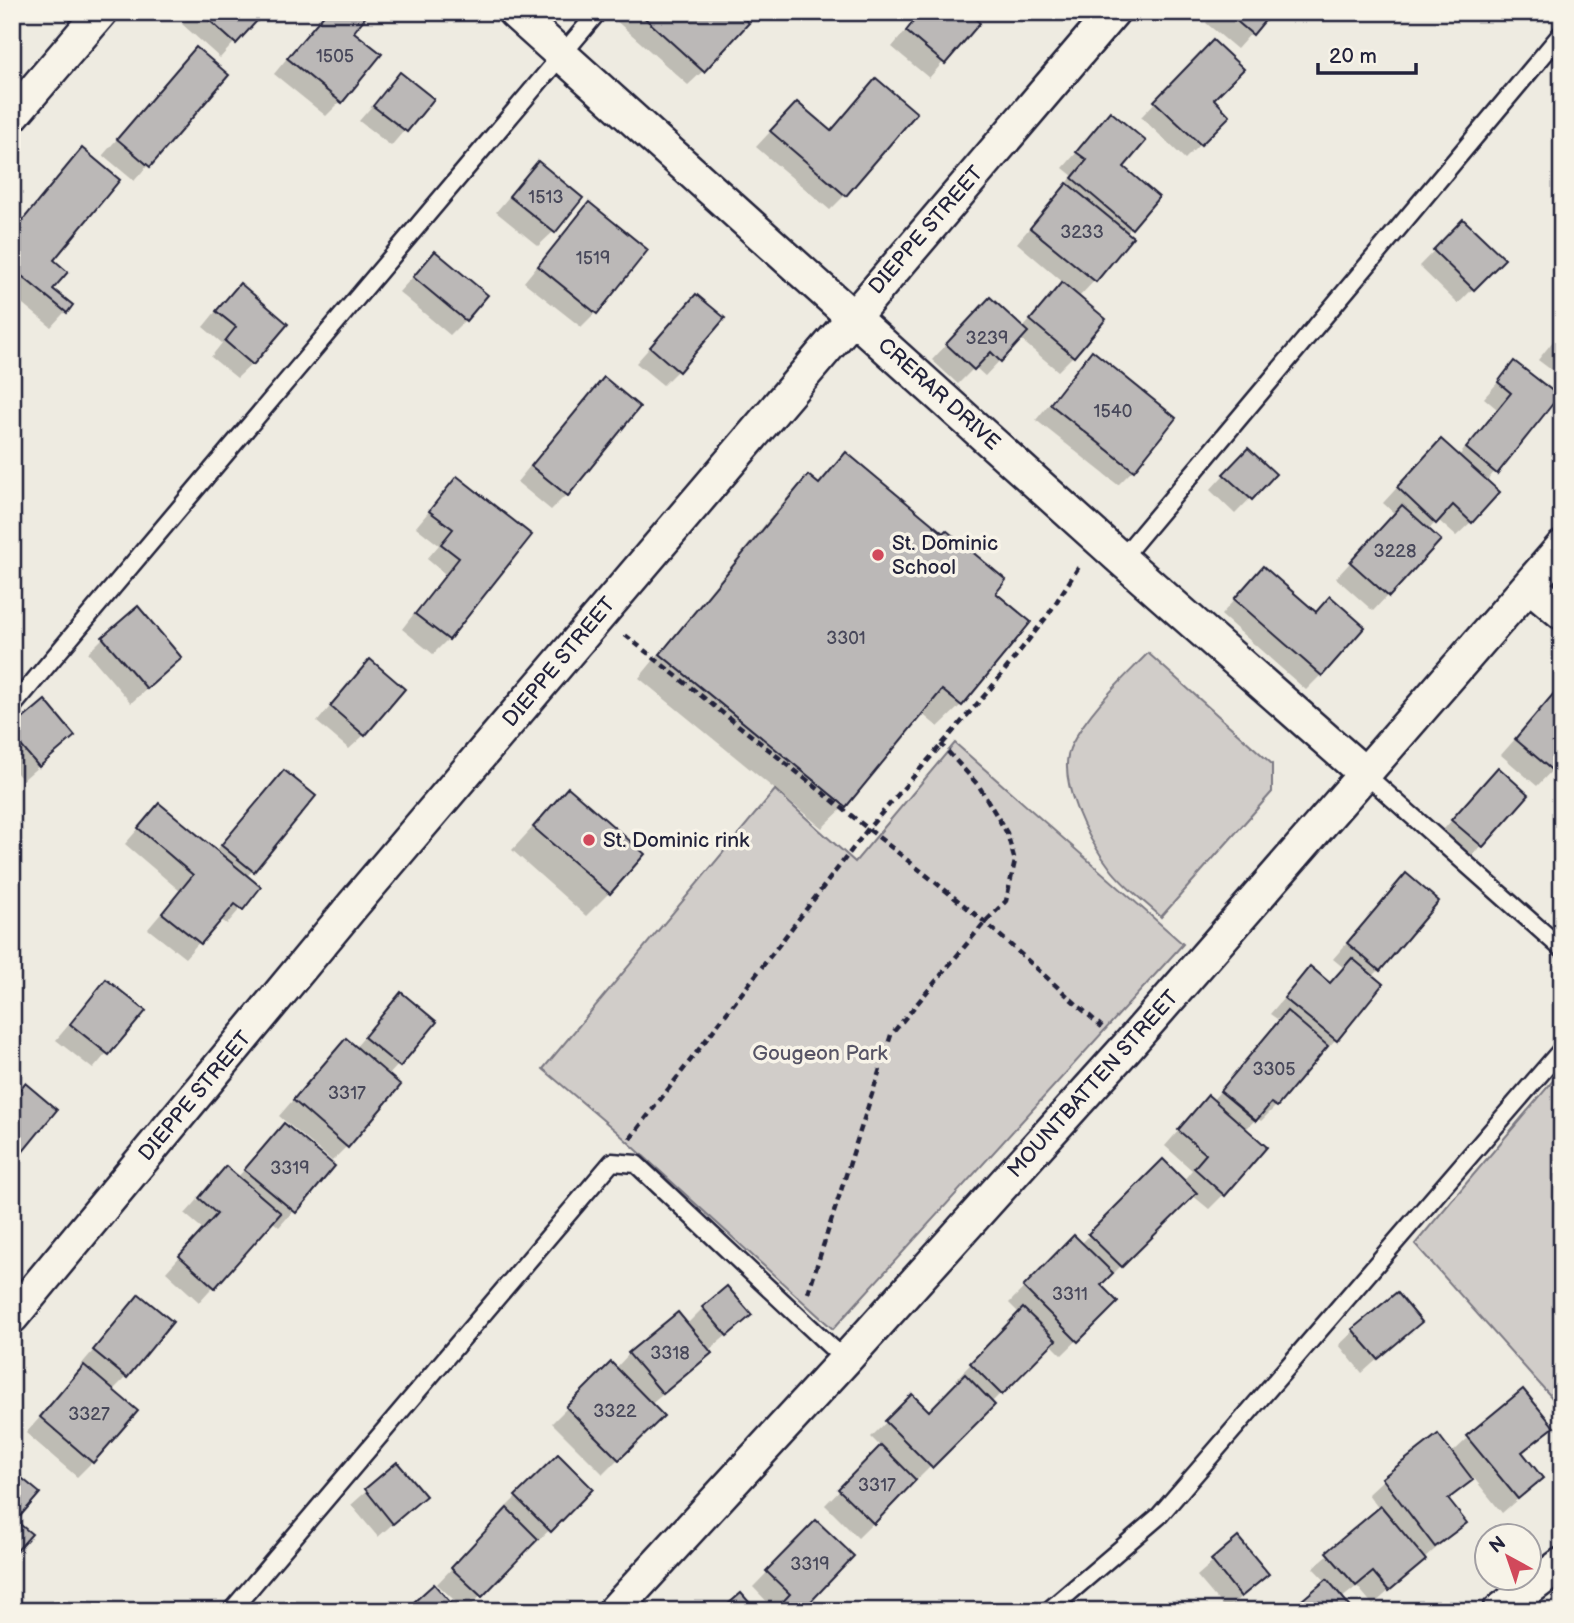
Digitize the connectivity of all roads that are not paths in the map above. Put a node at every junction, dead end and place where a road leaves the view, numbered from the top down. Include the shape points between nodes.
1 (101, 12) edge
2 (514, 12) edge
3 (598, 12) edge
4 (1113, 12) edge
5 (1562, 33) edge
6 (562, 55) junction
7 (12, 116) edge
8 (853, 316) junction
9 (1562, 548) edge
10 (1121, 559) junction
11 (1530, 586) junction
12 (1562, 613) edge
13 (12, 707) edge
14 (1365, 774) junction
15 (1562, 949) edge
16 (1562, 1049) edge
17 (12, 1317) edge
18 (845, 1360) junction
19 (1562, 1564) edge
20 (230, 1611) edge
21 (614, 1611) edge
22 (1048, 1611) edge
23 (1499, 1611) edge

1 - 7 street
2 - 6 street, CRERAR DRIVE
3 - 6 lane
4 - 8 street, DIEPPE STREET
5 - 10 lane
6 - 8 street, CRERAR DRIVE
6 - 13 lane
8 - 10 street, CRERAR DRIVE
8 - 17 street, DIEPPE STREET via 353,905
9 - 11 street, MOUNTBATTEN STREET
10 - 14 street, CRERAR DRIVE
11 - 12 street
11 - 14 street, MOUNTBATTEN STREET
14 - 15 lane
14 - 18 street, MOUNTBATTEN STREET
16 - 22 lane via 1159,1516
18 - 20 lane via 636,1164 612,1162
18 - 21 street, MOUNTBATTEN STREET
19 - 23 street

